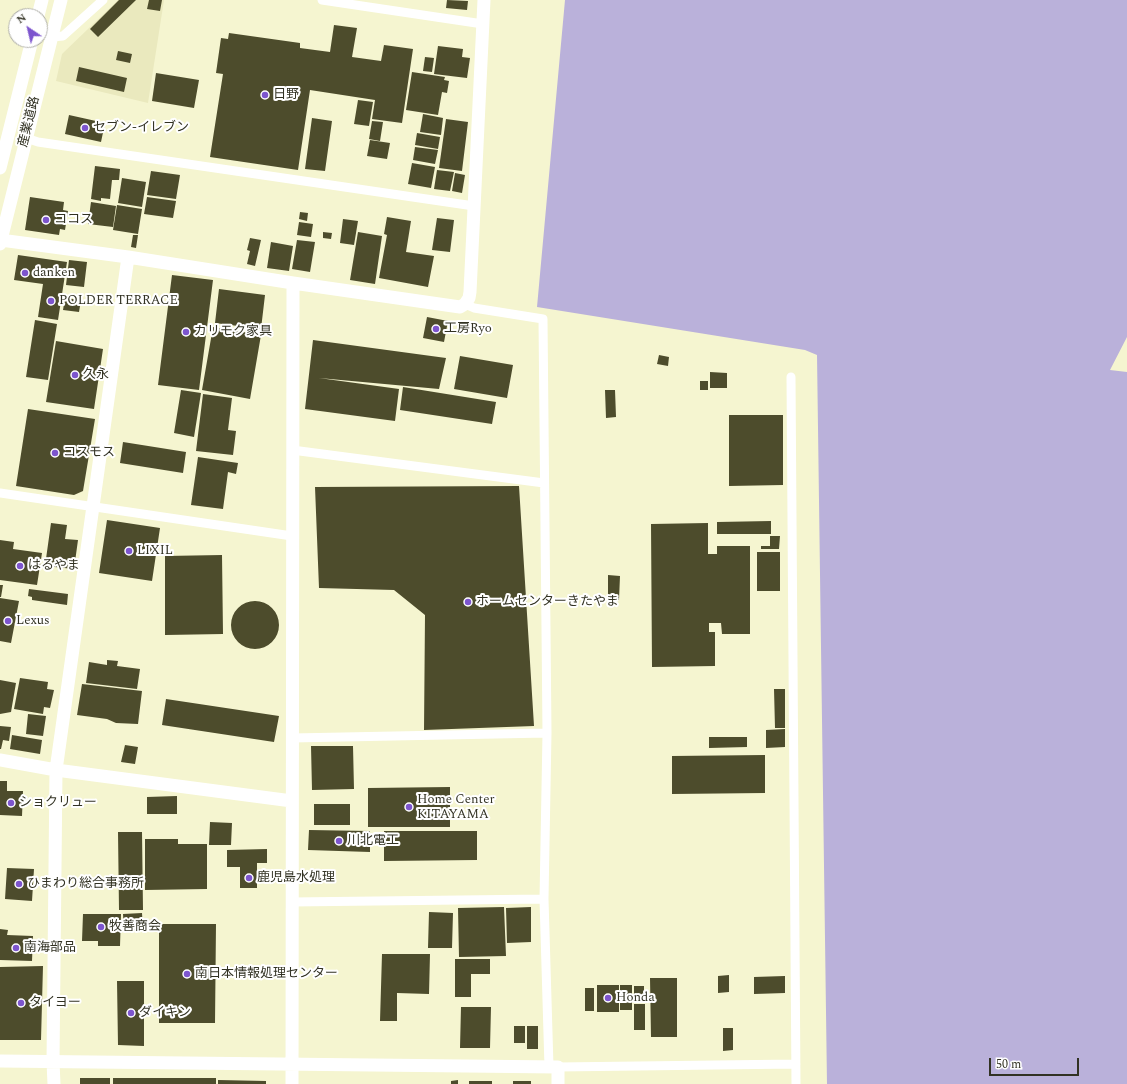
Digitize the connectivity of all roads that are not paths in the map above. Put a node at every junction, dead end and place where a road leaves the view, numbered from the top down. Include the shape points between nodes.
1 (61, 0) edge
2 (103, 0) edge
3 (322, 0) edge
4 (484, 0) edge
5 (483, 24) junction
6 (52, 37) junction
7 (30, 48) edge
8 (26, 138) junction
9 (0, 168) edge
10 (474, 206) junction
11 (0, 242) edge
12 (128, 257) junction
13 (293, 283) junction
14 (465, 304) junction
15 (791, 377) dead end
16 (292, 450) junction
17 (544, 482) junction
18 (0, 494) edge
19 (93, 507) junction
20 (292, 536) junction
21 (547, 733) junction
22 (292, 738) junction
23 (0, 760) edge
24 (56, 770) junction
25 (292, 801) junction
26 (544, 899) junction
27 (292, 902) junction
28 (0, 1061) edge
29 (53, 1062) junction
30 (292, 1064) junction
31 (796, 1064) junction
32 (554, 1067) junction
33 (54, 1084) edge
34 (292, 1084) edge
35 (558, 1084) edge
36 (796, 1084) edge

1 - 6 street, 産業道路
2 - 6 street via 63,36
3 - 5 street
4 - 5 street
5 - 10 street
6 - 8 street, 産業道路
7 - 9 street, 産業道路
8 - 10 street via 38,142
8 - 11 street, 産業道路
10 - 14 street via 470,292
11 - 12 street
12 - 13 street
12 - 19 street
13 - 14 street via 460,306
13 - 16 street
14 - 17 street via 474,308 543,319
15 - 31 street
16 - 17 street
16 - 20 street
17 - 21 street
18 - 19 street
19 - 20 street
19 - 24 street
20 - 22 street
21 - 22 street
21 - 26 street
22 - 25 street
23 - 24 street
24 - 25 street
24 - 29 street
25 - 27 street
26 - 27 street
26 - 32 street
27 - 30 street
28 - 29 street
29 - 30 street
29 - 33 street
30 - 32 street
30 - 34 street
31 - 32 street
31 - 36 street
32 - 35 street

